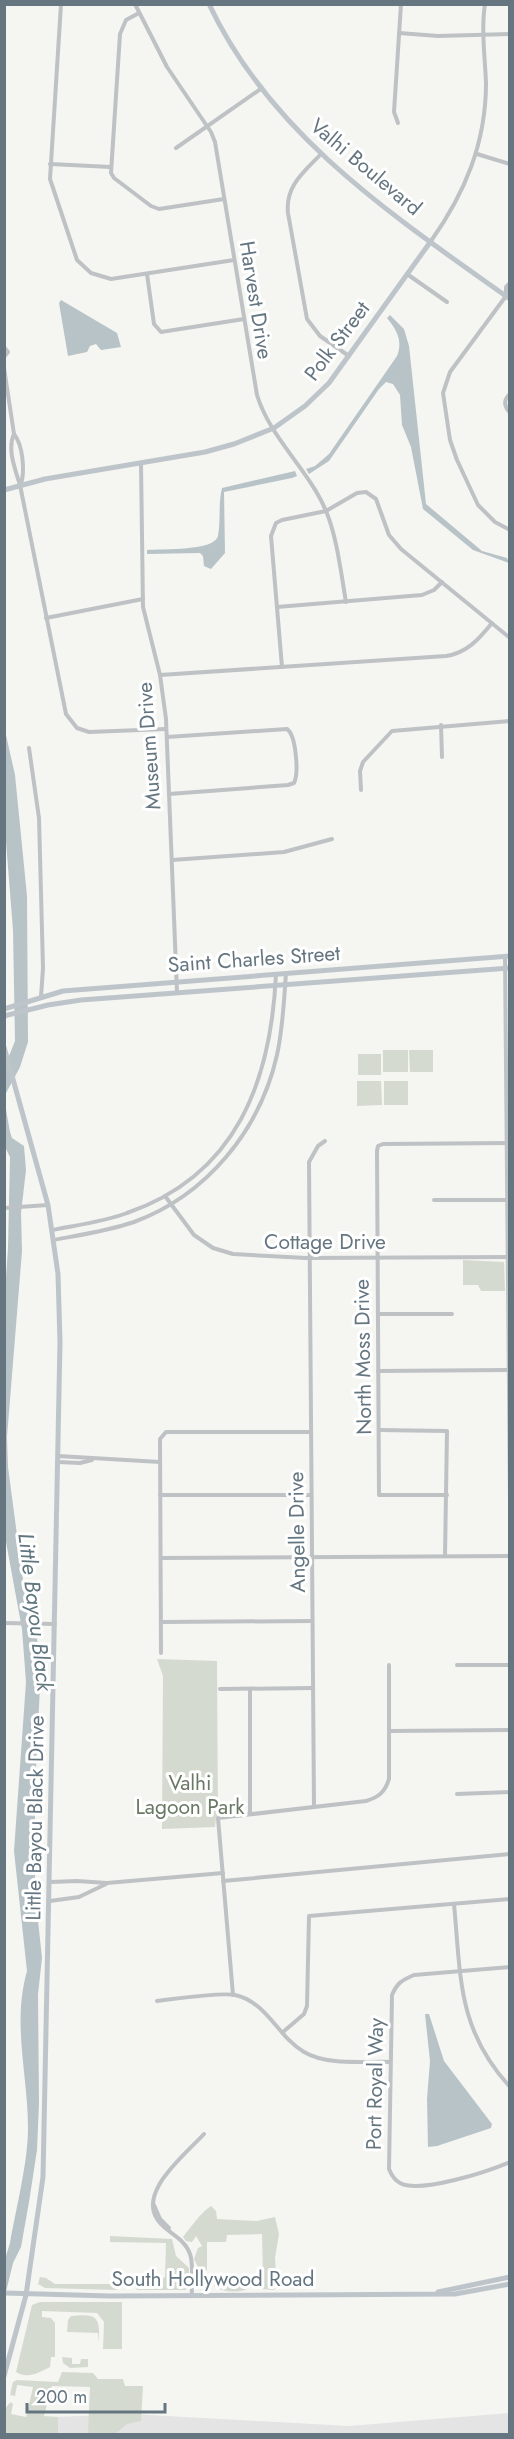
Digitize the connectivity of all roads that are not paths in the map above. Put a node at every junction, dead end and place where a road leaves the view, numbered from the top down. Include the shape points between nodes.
1 (61, 4) edge
2 (135, 4) edge
3 (209, 4) edge
4 (401, 4) edge
5 (485, 4) edge
6 (139, 13) junction
7 (399, 33) junction
8 (484, 34) junction
9 (510, 34) edge
10 (262, 88) junction
11 (398, 123) dead end
12 (207, 126) junction
13 (176, 148) dead end
14 (321, 154) junction
15 (477, 154) junction
16 (50, 164) junction
17 (510, 164) edge
18 (111, 167) junction
19 (224, 199) junction
20 (431, 241) junction
21 (234, 260) junction
22 (147, 274) junction
23 (407, 274) junction
24 (510, 283) edge
25 (508, 296) edge
26 (447, 302) dead end
27 (244, 320) junction
28 (4, 347) edge
29 (4, 357) edge
30 (349, 357) junction
31 (4, 368) edge
32 (510, 394) edge
33 (510, 413) edge
34 (274, 428) junction
35 (14, 434) junction
36 (20, 450) junction
37 (11, 452) junction
38 (141, 464) junction
39 (20, 485) junction
40 (4, 490) edge
41 (326, 511) junction
42 (510, 530) edge
43 (442, 582) junction
44 (143, 599) junction
45 (346, 602) junction
46 (277, 607) junction
47 (46, 618) junction
48 (492, 623) junction
49 (510, 638) edge
50 (282, 667) junction
51 (160, 675) junction
52 (510, 721) edge
53 (441, 725) junction
54 (166, 729) junction
55 (167, 737) junction
56 (29, 748) dead end
57 (442, 757) dead end
58 (362, 790) dead end
59 (169, 794) junction
60 (332, 839) dead end
61 (172, 860) junction
62 (507, 956) edge
63 (508, 968) edge
64 (286, 973) junction
65 (276, 974) junction
66 (177, 981) junction
67 (285, 984) junction
68 (275, 985) junction
69 (177, 993) junction
70 (41, 997) junction
71 (6, 1012) edge
72 (4, 1047) edge
73 (325, 1141) dead end
74 (508, 1143) edge
75 (165, 1196) junction
76 (434, 1200) dead end
77 (509, 1200) edge
78 (171, 1204) junction
79 (48, 1205) junction
80 (4, 1208) edge
81 (52, 1230) junction
82 (53, 1240) junction
83 (509, 1257) edge
84 (310, 1258) junction
85 (377, 1258) junction
86 (378, 1314) junction
87 (452, 1314) dead end
88 (509, 1370) edge
89 (378, 1371) junction
90 (379, 1430) junction
91 (311, 1432) junction
92 (58, 1459) junction
93 (160, 1462) junction
94 (160, 1495) junction
95 (311, 1495) junction
96 (447, 1495) junction
97 (510, 1500) edge
98 (444, 1556) junction
99 (510, 1556) edge
100 (160, 1558) junction
101 (312, 1558) junction
102 (312, 1621) junction
103 (6, 1622) edge
104 (162, 1622) junction
105 (56, 1624) junction
106 (161, 1653) dead end
107 (389, 1665) dead end
108 (457, 1665) dead end
109 (510, 1665) edge
110 (313, 1688) junction
111 (220, 1689) dead end
112 (250, 1689) junction
113 (510, 1730) edge
114 (390, 1731) junction
115 (510, 1792) edge
116 (458, 1794) dead end
117 (314, 1807) junction
118 (250, 1814) junction
119 (510, 1854) edge
120 (223, 1872) junction
121 (223, 1881) junction
122 (51, 1882) junction
123 (106, 1883) junction
124 (510, 1899) edge
125 (50, 1901) junction
126 (454, 1904) junction
127 (510, 1967) edge
128 (461, 1971) junction
129 (234, 1995) junction
130 (157, 2001) dead end
131 (283, 2032) junction
132 (390, 2062) junction
133 (510, 2087) edge
134 (204, 2134) dead end
135 (510, 2162) edge
136 (510, 2277) edge
137 (510, 2284) edge
138 (5, 2294) edge
139 (421, 2294) junction
140 (26, 2295) junction
141 (192, 2296) junction
142 (4, 2376) edge

1 - 16 street
2 - 6 street, Harvest Drive
3 - 10 street, Valhi Boulevard
4 - 7 street
5 - 8 street, Polk Street
6 - 12 street, Harvest Drive via 167,67
6 - 18 street via 126,20 120,34
7 - 8 street
7 - 11 street via 394,112
8 - 9 street
8 - 15 street, Polk Street via 485,107
10 - 12 street
10 - 14 street, Valhi Boulevard
12 - 13 street
12 - 19 street, Harvest Drive via 215,142
14 - 20 street, Valhi Boulevard via 372,199
14 - 30 street via 292,188 288,213 307,319 320,336
15 - 17 street
15 - 20 street, Polk Street via 462,194
16 - 18 street
16 - 22 street via 51,183 80,264 105,278
18 - 19 street via 114,178 159,209
19 - 21 street, Harvest Drive
20 - 23 street, Polk Street
20 - 25 street, Valhi Boulevard
21 - 22 street
21 - 27 street, Harvest Drive
22 - 27 street via 154,326 161,332
23 - 26 street
23 - 30 street, Polk Street
24 - 25 street
25 - 42 street via 450,372 443,393 450,440 478,505
27 - 34 street, Harvest Drive via 257,395
28 - 29 street via 8,352
30 - 34 street, Polk Street via 316,396
31 - 35 street
32 - 33 street via 505,401
34 - 38 street, Polk Street via 205,452
34 - 41 street, Harvest Drive
35 - 36 street
35 - 37 street
36 - 37 street
36 - 39 street
37 - 39 street
38 - 39 street, Polk Street
38 - 44 street, Museum Drive
39 - 40 street, Polk Street
39 - 47 street
41 - 43 street via 357,492 370,493 378,503 389,535
41 - 45 street, Harvest Drive
41 - 46 street via 282,520 273,528
43 - 45 street via 422,595
43 - 48 street
44 - 47 street
44 - 51 street, Museum Drive
45 - 46 street
46 - 50 street
47 - 54 street via 63,708 70,722 89,732
48 - 49 street
48 - 50 street via 475,643 453,655
50 - 51 street
51 - 54 street, Museum Drive
52 - 53 street
53 - 57 street
53 - 58 street via 387,734 363,762
54 - 55 street, Museum Drive
55 - 59 street, Museum Drive
55 - 59 street via 287,729 293,734 297,776 292,784
56 - 70 street via 39,805
59 - 61 street, Museum Drive
60 - 61 street via 284,852
61 - 66 street, Museum Drive
62 - 63 street
62 - 64 street, Saint Charles Street
63 - 67 street, Saint Charles Street
63 - 74 street
64 - 65 street, Saint Charles Street
64 - 67 street
65 - 66 street, Saint Charles Street
65 - 68 street
66 - 69 street, Museum Drive
66 - 70 street, Saint Charles Street via 63,991
67 - 68 street, Saint Charles Street
67 - 78 street via 276,1057 254,1117 222,1162
68 - 69 street, Saint Charles Street
68 - 75 street via 267,1053 246,1111 214,1155
69 - 71 street, Saint Charles Street via 71,1001
70 - 71 street, Saint Charles Street
72 - 79 street, Little Bayou Black Drive
73 - 84 street, Angelle Drive via 309,1162
74 - 77 street
74 - 85 street, North Moss Drive via 378,1146
75 - 78 street, Cottage Drive
75 - 81 street via 109,1219
76 - 77 street
77 - 83 street
78 - 82 street via 111,1229
78 - 84 street, Cottage Drive via 194,1235 221,1251 250,1257
79 - 80 street
79 - 81 street, Little Bayou Black Drive
81 - 82 street, Little Bayou Black Drive
82 - 92 street, Little Bayou Black Drive via 60,1305
83 - 85 street, Cottage Drive
83 - 88 street
84 - 85 street, Cottage Drive
84 - 91 street, Angelle Drive
85 - 86 street, North Moss Drive
86 - 87 street
86 - 89 street, North Moss Drive
88 - 89 street
88 - 97 street
89 - 90 street, North Moss Drive
90 - 96 street via 447,1431
90 - 96 street, North Moss Drive via 379,1495
91 - 93 street via 166,1432 162,1434
91 - 95 street, Angelle Drive
92 - 93 street via 81,1456 92,1460
92 - 105 street, Little Bayou Black Drive
93 - 94 street
94 - 95 street
94 - 100 street
95 - 101 street, Angelle Drive
96 - 98 street
98 - 99 street
98 - 101 street
100 - 101 street
100 - 104 street
101 - 102 street, Angelle Drive
102 - 104 street
102 - 110 street, Angelle Drive
103 - 105 street
104 - 106 street
105 - 122 street, Little Bayou Black Drive
107 - 114 street
108 - 109 street
110 - 112 street
110 - 117 street, Angelle Drive
111 - 112 street
112 - 118 street
113 - 114 street
114 - 117 street via 386,1790 366,1802
115 - 116 street
117 - 118 street
118 - 120 street via 218,1818
119 - 121 street
120 - 121 street
120 - 123 street
121 - 129 street
122 - 123 street
122 - 125 street, Little Bayou Black Drive
123 - 125 street via 79,1897
124 - 126 street
125 - 140 street, Little Bayou Black Drive via 43,2177
126 - 128 street
126 - 131 street via 309,1916 307,2006 304,2014
127 - 128 street, Port Royal Way
128 - 132 street, Port Royal Way via 414,1975 396,1987 392,1995
128 - 133 street via 470,2026 493,2069
129 - 130 street
129 - 131 street via 261,2009
131 - 132 street via 304,2052 322,2060
132 - 135 street, Port Royal Way via 389,2169 400,2184 447,2182
134 - 141 street via 159,2182 152,2201 160,2218 191,2255
136 - 139 street, South Hollywood Road
137 - 139 street, South Hollywood Road via 455,2294
138 - 140 street, South Hollywood Road
139 - 141 street, South Hollywood Road
140 - 141 street, South Hollywood Road
140 - 142 street, Little Bayou Black Drive

